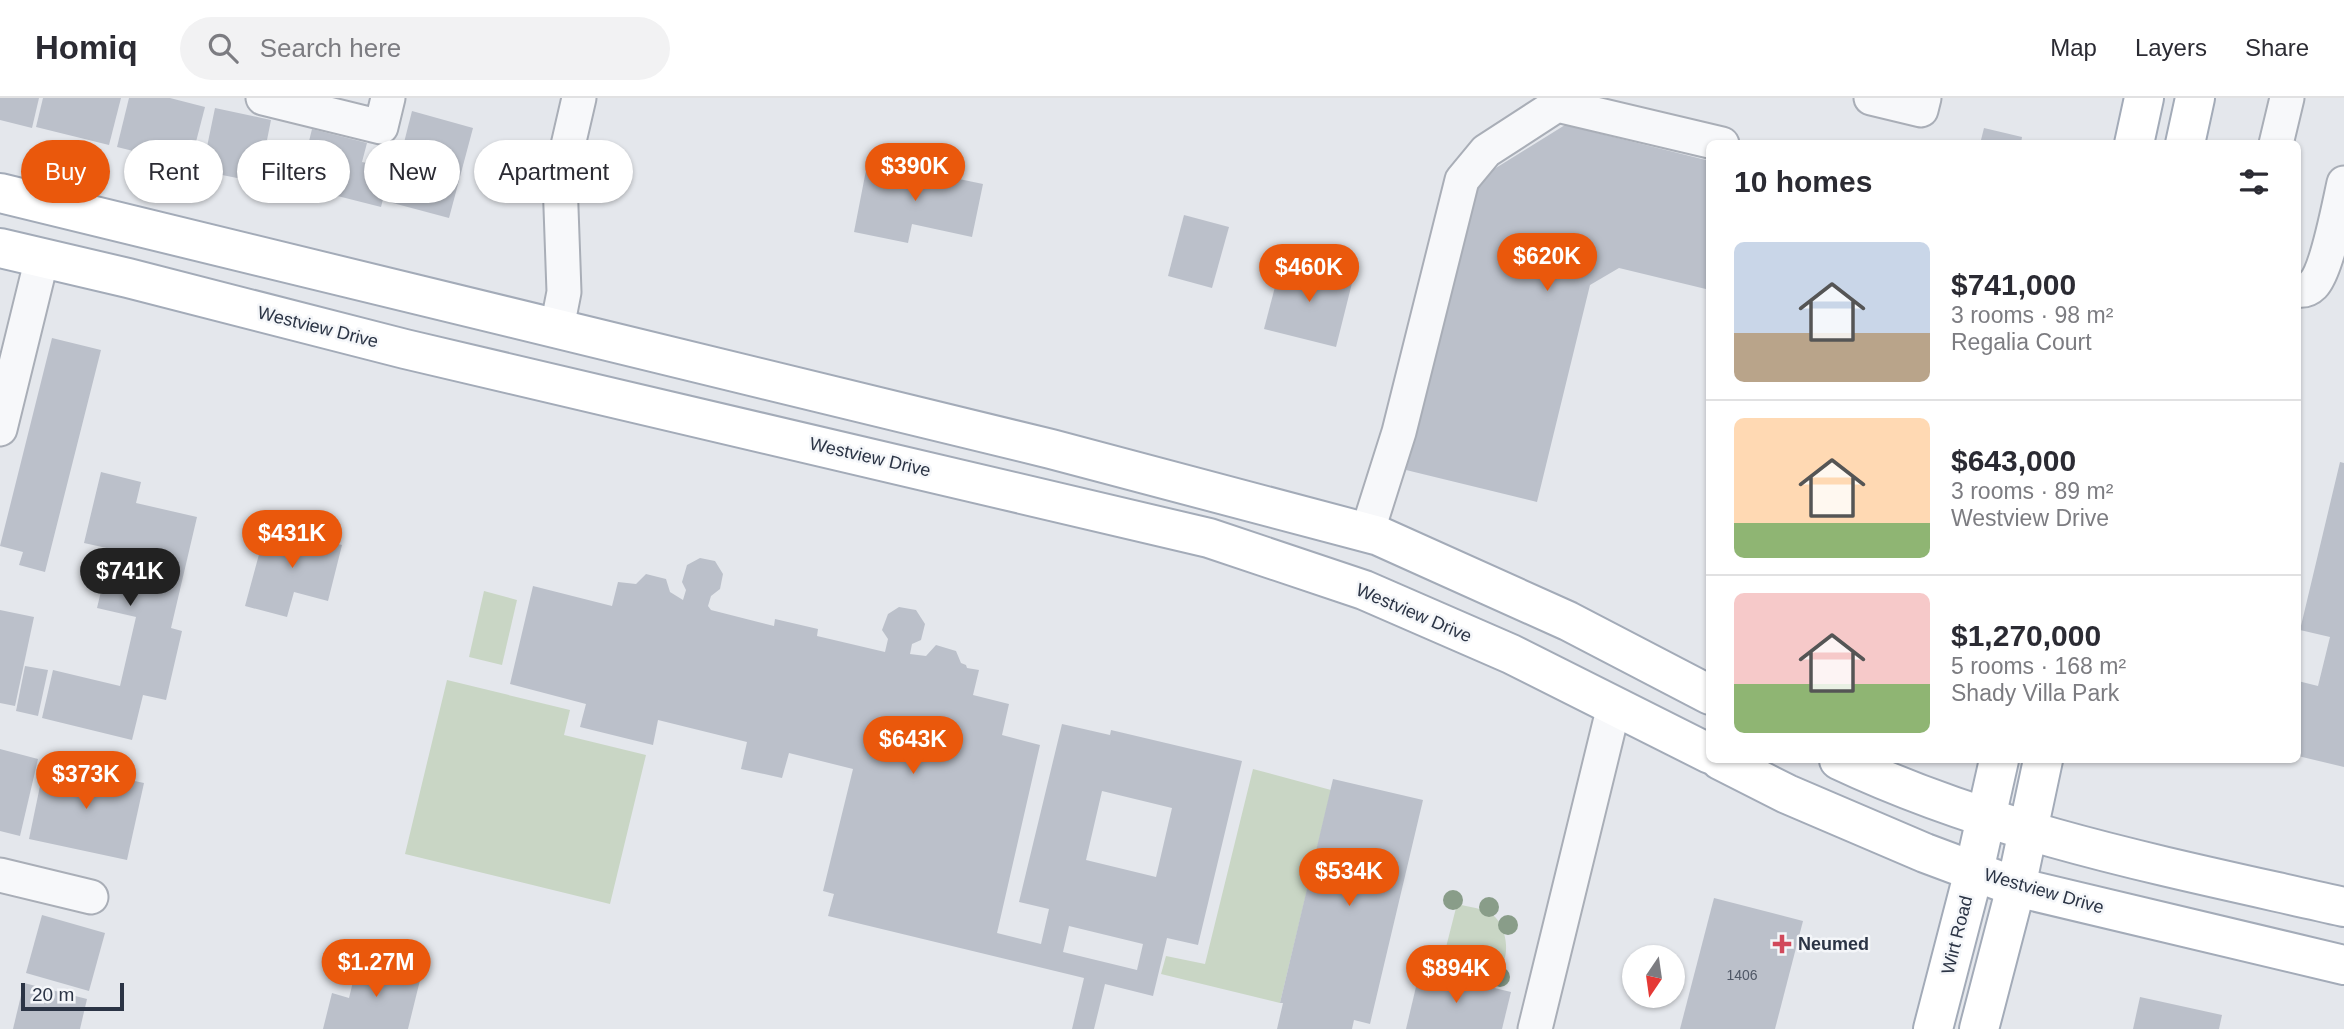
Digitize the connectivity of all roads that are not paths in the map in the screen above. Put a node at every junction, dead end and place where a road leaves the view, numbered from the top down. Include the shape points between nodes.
1 (263, 98) edge
2 (579, 98) edge
3 (1871, 98) edge
4 (1924, 98) edge
5 (2144, 98) edge
6 (2195, 98) edge
7 (2287, 98) edge
8 (385, 112) edge
9 (1706, 140) edge
10 (2135, 140) edge
11 (2186, 140) edge
12 (2277, 140) edge
13 (2344, 183) edge
14 (0, 193) edge
15 (140, 227) junction
16 (0, 248) edge
17 (42, 258) junction
18 (128, 278) junction
19 (2301, 289) edge
20 (557, 328) junction
21 (751, 375) junction
22 (739, 426) junction
23 (0, 429) edge
24 (1373, 535) junction
25 (1364, 590) junction
26 (1535, 607) junction
27 (1511, 654) junction
28 (1706, 693) edge
29 (1614, 706) junction
30 (1706, 752) edge
31 (1726, 763) edge
32 (1846, 763) edge
33 (1997, 763) edge
34 (2042, 763) edge
35 (1986, 817) junction
36 (2028, 830) junction
37 (1974, 871) junction
38 (0, 875) edge
39 (2016, 887) junction
40 (91, 897) dead end
41 (2344, 907) edge
42 (2344, 965) edge
43 (1535, 1029) edge
44 (1933, 1029) edge
45 (1979, 1029) edge

1 - 8 street
2 - 20 street via 560,180 564,292
3 - 4 street via 1921,110
5 - 10 main road
6 - 11 main road
7 - 12 street
9 - 24 street via 1557,105 1486,151 1462,180
13 - 19 street via 2316,283
14 - 15 main road
15 - 18 main road
15 - 20 main road
16 - 17 main road, Westview Drive
17 - 18 main road, Westview Drive
17 - 23 street
18 - 22 main road, Westview Drive via 405,349
20 - 21 main road
21 - 22 main road
21 - 24 main road
22 - 25 main road, Westview Drive via 1209,538
24 - 25 main road
24 - 26 main road
25 - 27 main road, Westview Drive
26 - 27 main road
26 - 28 main road
27 - 29 main road, Westview Drive
29 - 30 main road, Westview Drive
29 - 43 street
31 - 37 main road, Westview Drive via 1787,794
32 - 35 main road
33 - 35 main road, Wirt Road
34 - 36 main road
35 - 36 main road
35 - 37 main road, Wirt Road
36 - 39 main road
36 - 41 main road
37 - 39 main road, Westview Drive
37 - 44 main road, Wirt Road
38 - 40 street
39 - 42 main road, Westview Drive
39 - 45 main road

